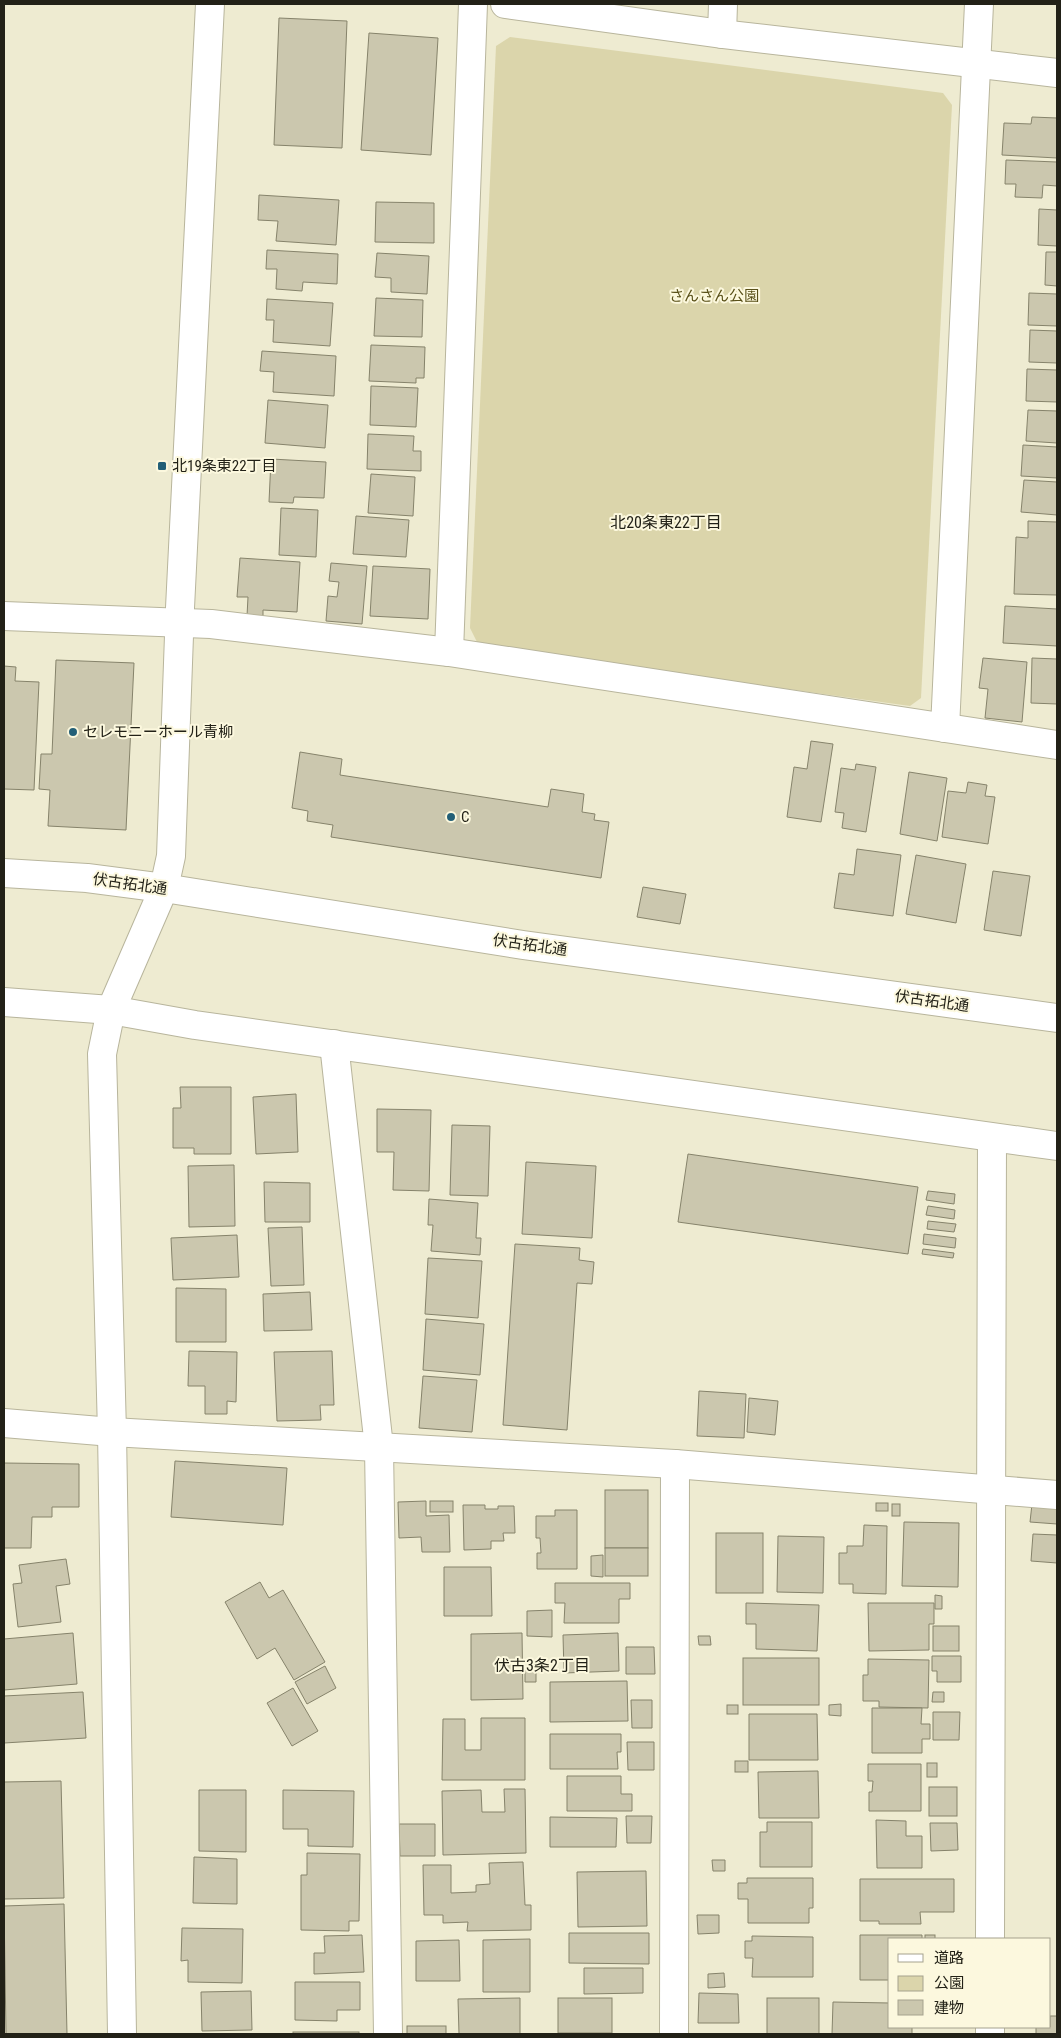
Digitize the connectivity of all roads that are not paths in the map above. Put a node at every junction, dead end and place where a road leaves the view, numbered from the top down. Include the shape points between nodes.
1 (210, 4) edge
2 (473, 4) edge
3 (505, 4) edge
4 (723, 4) edge
5 (978, 4) edge
6 (722, 34) junction
7 (976, 64) junction
8 (1057, 73) edge
9 (4, 616) edge
10 (180, 624) junction
11 (449, 652) junction
12 (945, 728) junction
13 (1057, 745) edge
14 (4, 873) edge
15 (164, 888) junction
16 (4, 1002) edge
17 (111, 1010) junction
18 (1057, 1018) edge
19 (334, 1044) junction
20 (992, 1138) junction
21 (1057, 1146) edge
22 (4, 1423) edge
23 (112, 1432) junction
24 (379, 1446) junction
25 (675, 1464) junction
26 (991, 1490) junction
27 (1057, 1495) edge
28 (990, 1938) edge
29 (122, 2034) edge
30 (388, 2034) edge
31 (674, 2034) edge

1 - 10 street
2 - 11 street
3 - 6 street
4 - 6 street
5 - 7 street
6 - 7 street
7 - 8 street
7 - 12 street
9 - 10 street
10 - 11 street via 211,624
10 - 15 street via 171,856
11 - 12 street
12 - 13 street
14 - 15 street, 伏古拓北通 via 86,878
15 - 17 street
15 - 18 street, 伏古拓北通 via 523,945
16 - 17 street
17 - 19 street
17 - 23 street via 102,1054
19 - 20 street
19 - 24 street
20 - 21 street
20 - 26 street
22 - 23 street
23 - 24 street
23 - 29 street
24 - 25 street
24 - 30 street
25 - 26 street
25 - 31 street
26 - 27 street
26 - 28 street

